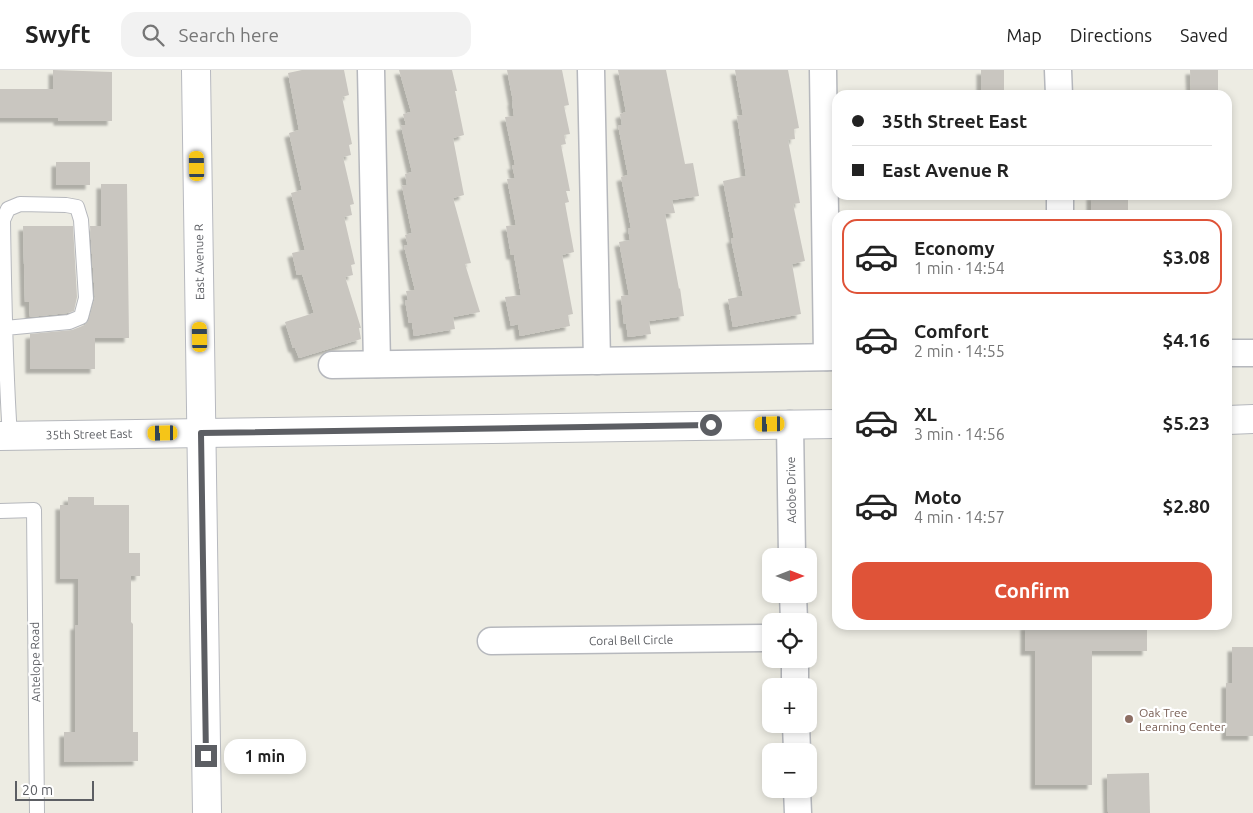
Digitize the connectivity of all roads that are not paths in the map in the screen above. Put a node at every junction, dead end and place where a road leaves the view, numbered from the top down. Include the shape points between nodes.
1 (196, 70) edge
2 (371, 70) edge
3 (591, 70) edge
4 (823, 70) edge
5 (1058, 70) edge
6 (1058, 90) edge
7 (5, 328) junction
8 (1232, 353) edge
9 (1253, 353) edge
10 (832, 357) edge
11 (597, 361) junction
12 (377, 364) junction
13 (332, 365) dead end
14 (1253, 419) edge
15 (1232, 420) edge
16 (790, 424) junction
17 (832, 424) edge
18 (201, 433) junction
19 (5, 436) edge
20 (0, 511) edge
21 (792, 548) edge
22 (762, 638) edge
23 (491, 641) dead end
24 (797, 798) edge
25 (36, 813) edge
26 (207, 813) edge
27 (798, 813) edge

1 - 18 street, East Avenue R
2 - 12 street
3 - 11 street
4 - 10 street
5 - 6 street
7 - 7 lane via 3,220 8,209 20,204 77,207 81,220 86,298 82,317 69,322
7 - 19 lane
8 - 9 street
10 - 11 street
11 - 12 street
12 - 13 street
14 - 15 street
16 - 17 street, 35th Street East
16 - 18 street, 35th Street East
16 - 21 street, Adobe Drive
18 - 19 street, 35th Street East
18 - 26 street, East Avenue R
20 - 25 lane, Antelope Road via 34,510
22 - 23 street, Coral Bell Circle
24 - 27 street

